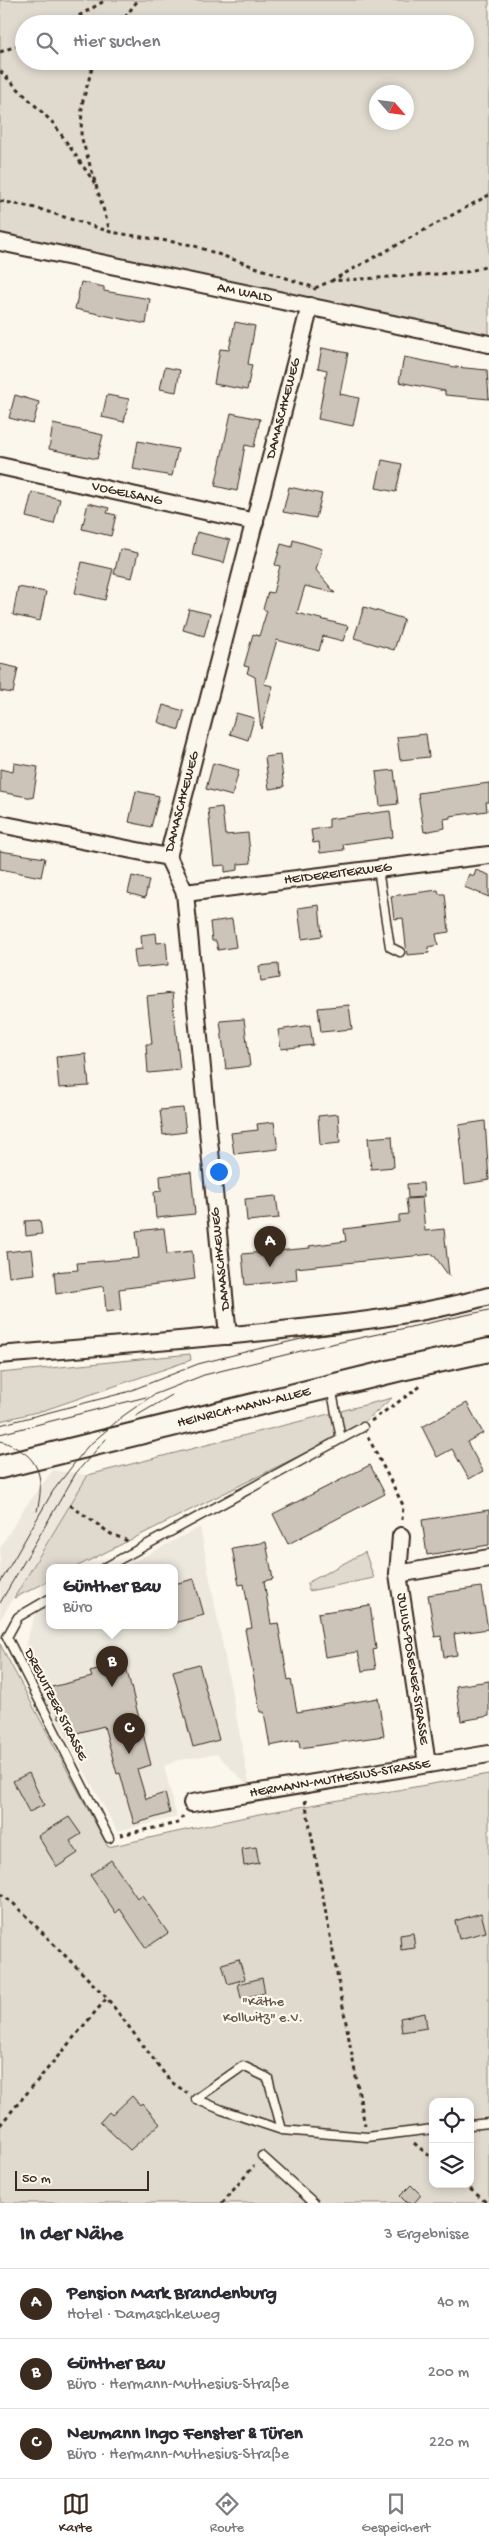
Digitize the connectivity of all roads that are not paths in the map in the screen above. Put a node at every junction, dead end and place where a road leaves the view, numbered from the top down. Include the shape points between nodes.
1 (0, 242) edge
2 (310, 306) junction
3 (489, 344) edge
4 (0, 466) edge
5 (255, 522) junction
6 (0, 824) edge
7 (489, 855) edge
8 (168, 857) junction
9 (378, 869) junction
10 (185, 893) junction
11 (400, 952) dead end
12 (489, 1296) edge
13 (228, 1336) junction
14 (489, 1350) edge
15 (0, 1355) edge
16 (331, 1386) junction
17 (363, 1427) road end
18 (341, 1439) junction
19 (0, 1466) edge
20 (401, 1536) road end
21 (489, 1558) edge
22 (111, 1564) edge
23 (398, 1574) junction
24 (46, 1601) edge
25 (489, 1754) edge
26 (427, 1764) junction
27 (192, 1803) road end
28 (109, 1838) road end
29 (489, 2123) edge
30 (474, 2125) edge
31 (429, 2129) edge
32 (282, 2130) junction
33 (262, 2156) dead end
34 (314, 2203) edge

1 - 2 street, AM WALD
2 - 3 street, AM WALD
2 - 5 street, DAMASCHKEWEG
4 - 5 street, VOGELSANG
5 - 8 street, DAMASCHKEWEG
6 - 8 street
7 - 9 street, HEIDEREITERWEG
8 - 10 street, DAMASCHKEWEG
9 - 10 street, HEIDEREITERWEG
9 - 11 lane via 390,947
10 - 13 street, DAMASCHKEWEG
12 - 13 street via 361,1321
13 - 15 street
14 - 16 main road, HEINRICH-MANN-ALLEE
16 - 18 lane
16 - 19 main road, HEINRICH-MANN-ALLEE
17 - 18 lane
18 - 22 lane
20 - 23 street, JULIUS-POSENER-STRASSE
21 - 23 street, JULIUS-POSENER-STRASSE
23 - 26 street, JULIUS-POSENER-STRASSE
24 - 28 lane, DREWITZER STRASSE via 18,1616 7,1637
25 - 26 street, HERMANN-MUTHESIUS-STRASSE
26 - 27 street, HERMANN-MUTHESIUS-STRASSE
29 - 30 lane
31 - 32 lane via 367,2137
32 - 32 lane via 222,2110 196,2099 243,2066 268,2078
33 - 34 lane

